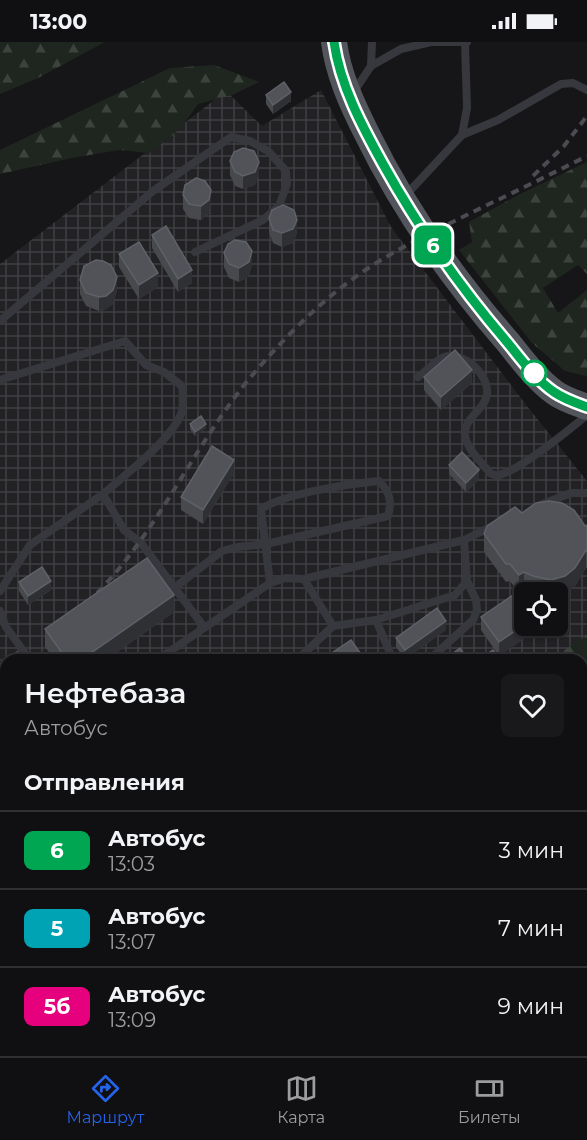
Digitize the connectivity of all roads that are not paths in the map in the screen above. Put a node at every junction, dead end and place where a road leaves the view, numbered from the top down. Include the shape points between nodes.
1 (334, 42) edge
2 (372, 42) edge
3 (466, 42) edge
4 (370, 66) junction
5 (587, 90) edge
6 (350, 99) junction
7 (462, 135) junction
8 (402, 199) junction
9 (195, 252) dead end
10 (0, 321) edge
11 (418, 377) dead end
12 (0, 380) edge
13 (587, 407) edge
14 (587, 415) edge
15 (587, 493) edge
16 (104, 494) junction
17 (533, 508) edge
18 (503, 521) edge
19 (464, 540) junction
20 (266, 544) junction
21 (304, 579) junction
22 (467, 581) junction
23 (270, 583) junction
24 (174, 588) junction
25 (0, 591) edge
26 (0, 611) edge
27 (376, 620) junction
28 (333, 626) junction
29 (204, 627) junction
30 (26, 654) edge
31 (166, 654) edge
32 (303, 654) edge
33 (390, 654) edge
34 (436, 654) edge

1 - 6 main road
2 - 4 lane
3 - 4 lane via 430,42 401,49
3 - 7 lane via 467,108
4 - 6 lane
5 - 7 lane via 573,83 561,84 498,120
6 - 8 main road
7 - 8 lane
8 - 13 main road via 480,310 520,357 553,391
9 - 10 lane via 263,220 279,206 287,184 286,171 268,151 231,137 153,191
11 - 14 lane via 444,357 456,356 471,363 486,381 487,398 464,433 466,441 495,475 521,463
12 - 16 lane via 125,341 146,364 182,386 180,416 170,430 153,451
15 - 17 lane via 572,493
16 - 24 lane via 124,530 141,543
16 - 25 lane via 30,545
18 - 19 lane
19 - 21 lane
19 - 22 lane
20 - 20 lane via 261,509 270,503 379,481 388,490 388,516
20 - 23 lane
20 - 24 lane via 222,551
21 - 23 lane via 286,578
21 - 28 lane
22 - 27 lane via 454,595
22 - 34 lane via 476,600 473,620
23 - 29 lane
24 - 29 lane
26 - 30 lane via 6,627
27 - 28 lane
27 - 33 lane
28 - 32 lane
29 - 31 lane

